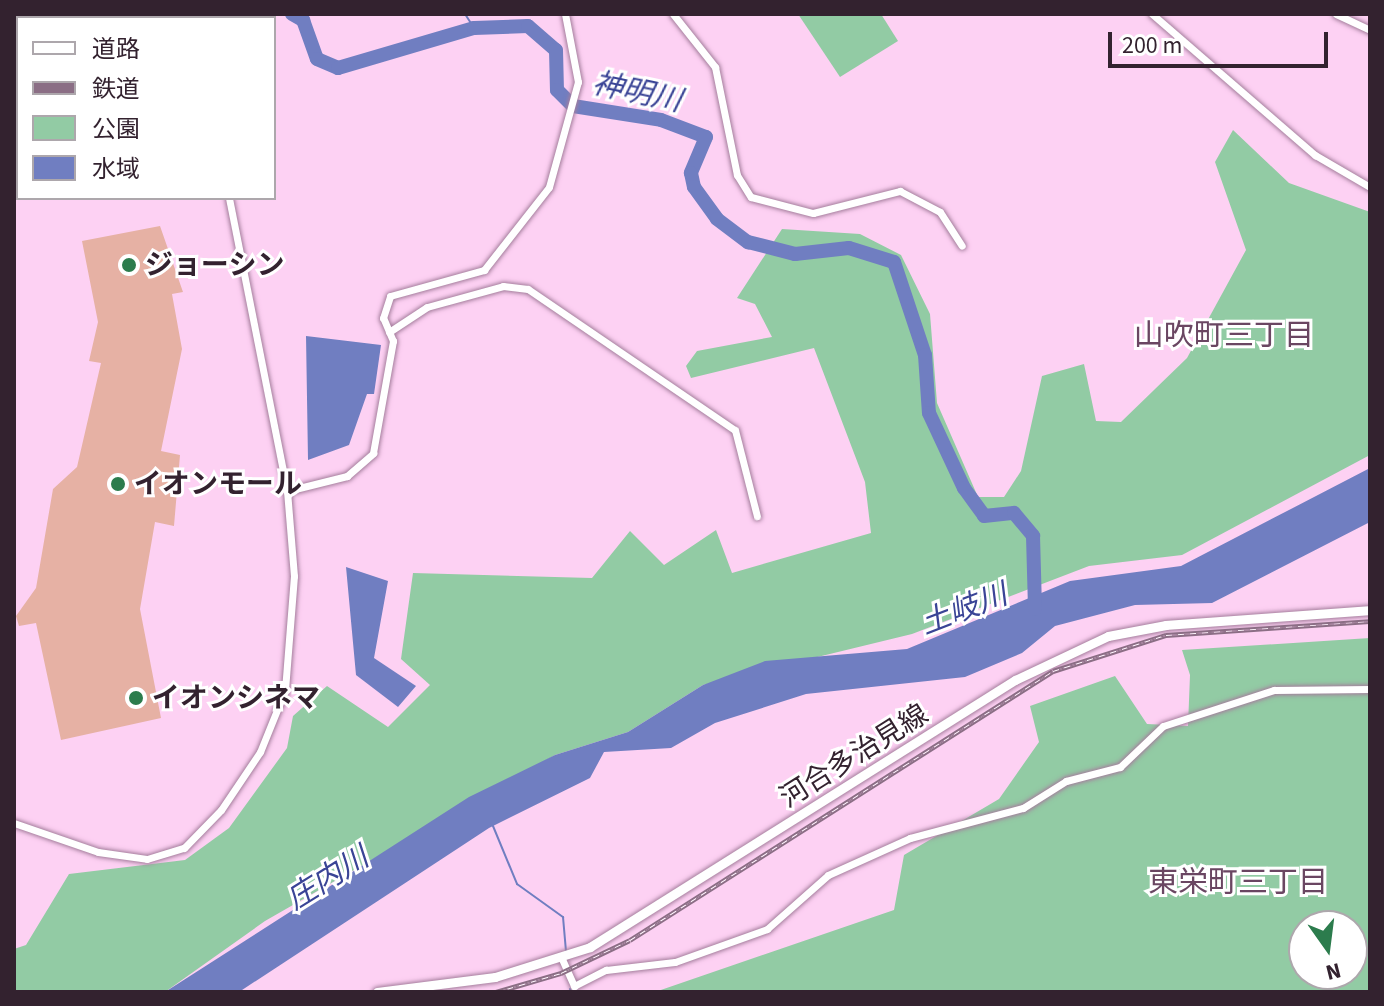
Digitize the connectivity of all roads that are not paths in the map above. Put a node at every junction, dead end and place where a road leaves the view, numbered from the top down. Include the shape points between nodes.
1 (565, 14) edge
2 (673, 14) edge
3 (1152, 14) edge
4 (1336, 14) edge
5 (1370, 30) edge
6 (1370, 187) edge
7 (229, 200) edge
8 (962, 246) dead end
9 (389, 332) junction
10 (287, 491) junction
11 (757, 516) dead end
12 (1370, 610) edge
13 (1370, 689) edge
14 (14, 823) edge
15 (562, 959) junction
16 (377, 992) edge

1 - 9 street via 578,82 549,187 484,270 390,296 383,318
2 - 8 street via 715,67 737,175 751,197 813,213 900,191 940,212
3 - 6 street via 1315,155
4 - 5 street
7 - 10 street
9 - 10 street via 373,453 347,476
9 - 11 street via 427,307 503,286 528,289 735,430
10 - 14 street via 294,576 285,690 260,752 205,831 175,851 124,859
12 - 15 main road, 河合多治見線 via 1140,628 1071,652 1015,680 621,930
13 - 15 street via 1274,690 1163,726 1120,767 1066,781 1023,808 910,838 820,880 767,929 675,962 606,970 574,986
15 - 16 main road, 河合多治見線 via 495,977

